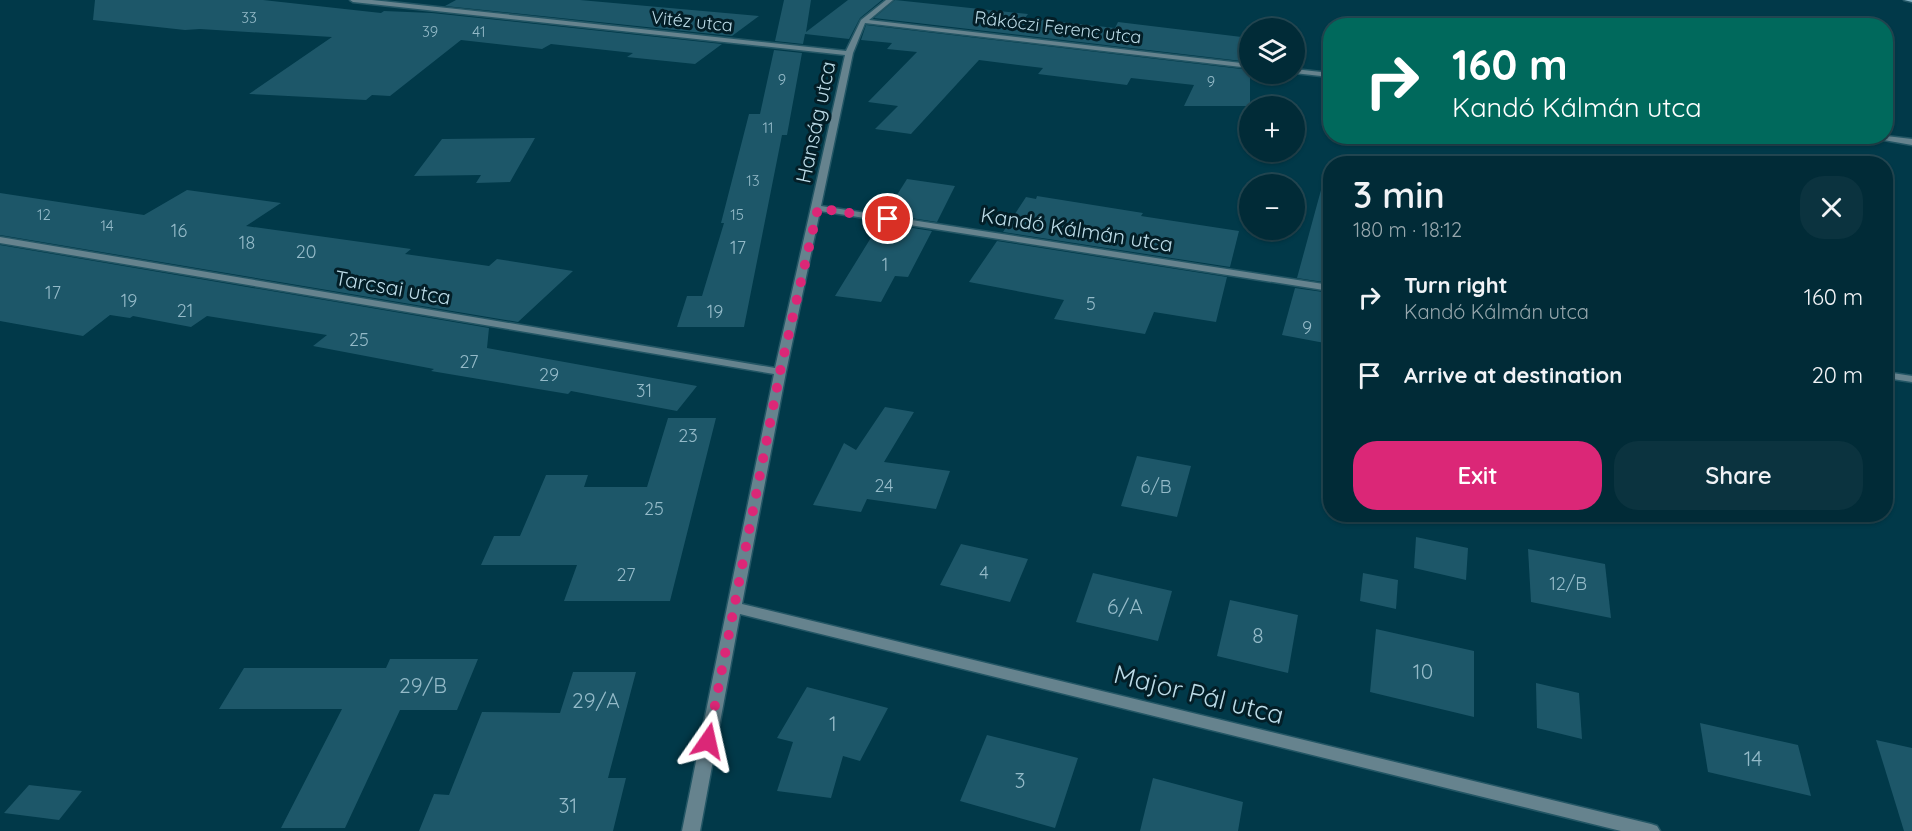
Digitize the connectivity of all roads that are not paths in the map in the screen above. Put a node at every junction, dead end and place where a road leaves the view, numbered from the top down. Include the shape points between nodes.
1 (353, 0) edge
2 (890, 0) edge
3 (1908, 0) edge
4 (1912, 0) edge
5 (863, 21) junction
6 (849, 53) junction
7 (1239, 65) edge
8 (1305, 72) edge
9 (1323, 74) edge
10 (1893, 140) edge
11 (1912, 142) edge
12 (818, 208) junction
13 (0, 240) edge
14 (1323, 287) edge
15 (780, 372) junction
16 (1893, 376) edge
17 (1912, 379) edge
18 (734, 607) junction
19 (691, 831) edge
20 (1651, 831) edge

1 - 6 street, Vitéz utca
2 - 5 street, Hanság utca
3 - 4 main road
5 - 6 street, Hanság utca
5 - 7 street, Rákóczi Ferenc utca
6 - 12 street, Hanság utca
8 - 9 street
10 - 11 street
12 - 14 street, Kandó Kálmán utca
12 - 15 street, Hanság utca
13 - 15 street, Tarcsai utca
15 - 18 street, Hanság utca
16 - 17 street
18 - 19 street, Hanság utca
18 - 20 street, Major Pál utca

